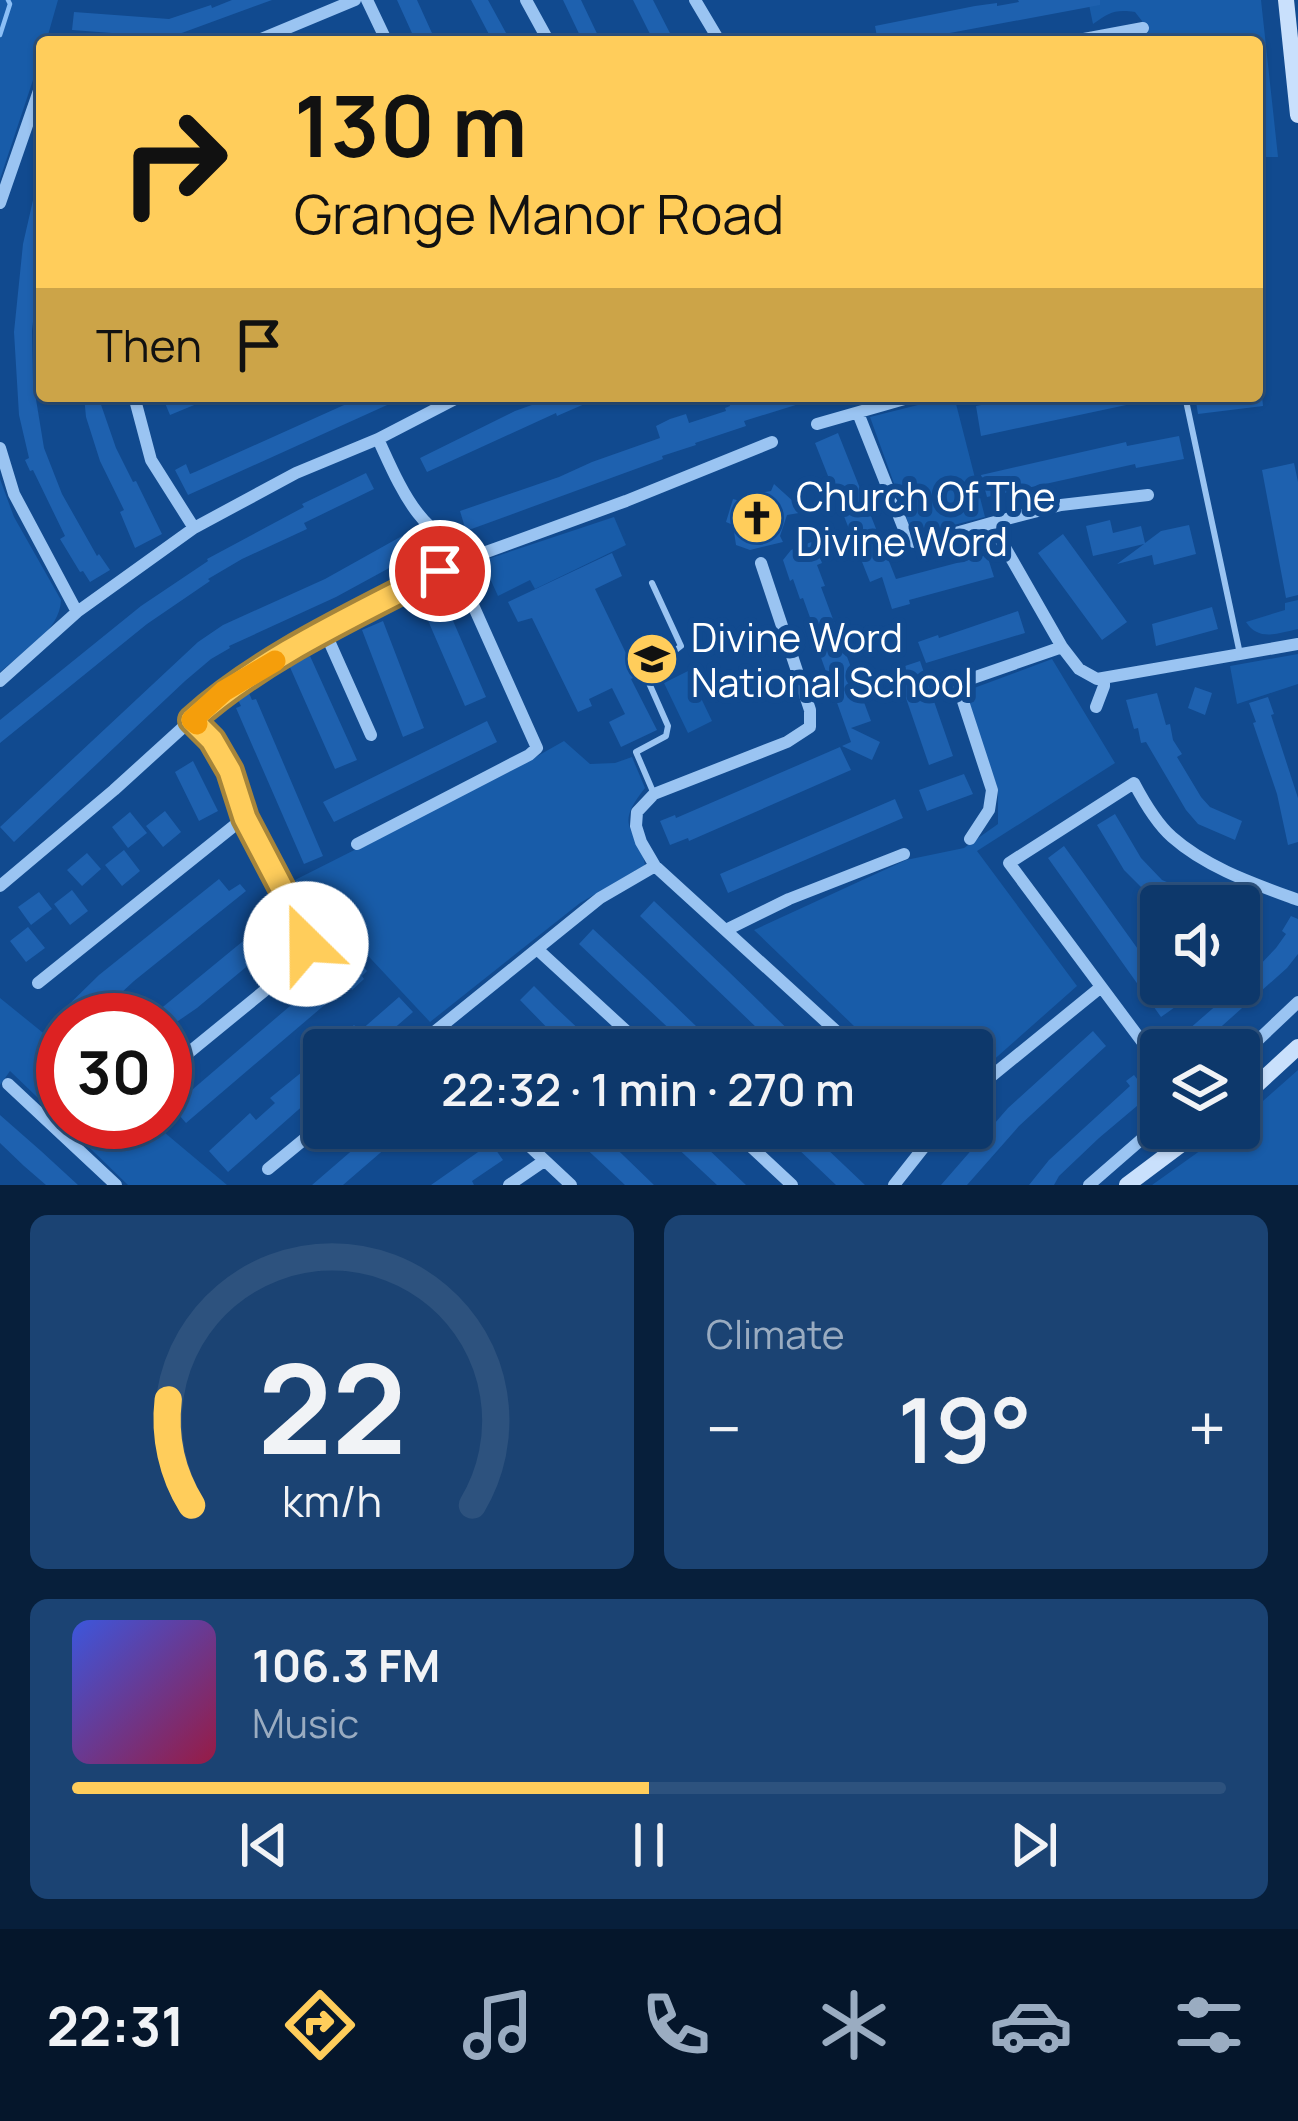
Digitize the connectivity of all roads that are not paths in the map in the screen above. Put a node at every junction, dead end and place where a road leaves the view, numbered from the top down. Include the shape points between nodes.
1 (356, 0) edge
2 (367, 0) edge
3 (526, 0) edge
4 (695, 0) edge
5 (1286, 0) edge
6 (1143, 28) dead end
7 (269, 36) edge
8 (384, 36) edge
9 (546, 36) edge
10 (716, 36) edge
11 (1100, 36) edge
12 (36, 99) edge
13 (1298, 116) edge
14 (0, 203) edge
15 (136, 402) edge
16 (449, 402) edge
17 (895, 402) edge
18 (1186, 402) edge
19 (858, 413) junction
20 (818, 424) dead end
21 (378, 439) junction
22 (772, 442) dead end
23 (0, 448) edge
24 (1148, 495) dead end
25 (991, 523) junction
26 (194, 528) junction
27 (761, 563) dead end
28 (652, 583) dead end
29 (77, 612) junction
30 (325, 632) junction
31 (1298, 644) edge
32 (1062, 646) junction
33 (1240, 653) junction
34 (1100, 678) junction
35 (0, 681) edge
36 (1096, 707) dead end
37 (192, 720) junction
38 (371, 735) dead end
39 (655, 794) junction
40 (245, 818) junction
41 (970, 839) dead end
42 (357, 844) dead end
43 (904, 854) dead end
44 (655, 866) junction
45 (0, 886) edge
46 (1298, 901) edge
47 (728, 929) junction
48 (537, 949) junction
49 (38, 983) dead end
50 (1101, 987) junction
51 (1298, 1002) edge
52 (442, 1029) edge
53 (624, 1029) edge
54 (835, 1029) edge
55 (1140, 1038) edge
56 (1260, 1038) edge
57 (1298, 1047) edge
58 (192, 1050) edge
59 (993, 1075) edge
60 (1260, 1082) edge
61 (8, 1084) dead end
62 (303, 1140) edge
63 (1140, 1141) edge
64 (531, 1149) edge
65 (753, 1149) edge
66 (922, 1149) edge
67 (1175, 1149) edge
68 (544, 1161) junction
69 (268, 1169) dead end
70 (116, 1185) edge
71 (509, 1185) edge
72 (571, 1185) edge
73 (792, 1185) edge
74 (894, 1185) edge
75 (1089, 1185) edge
76 (1126, 1185) edge

1 - 7 street
2 - 8 street
3 - 9 street
4 - 10 street
5 - 13 main road
6 - 11 street
12 - 14 street
15 - 26 street via 152,460
16 - 21 street
17 - 19 street
18 - 33 lane
19 - 20 street
19 - 25 street via 914,542
21 - 22 street via 409,504 449,543 478,555
21 - 26 street
23 - 29 street via 14,494
24 - 25 street
25 - 32 street
26 - 29 street
27 - 39 street via 810,727
28 - 39 lane via 681,646 645,674 668,726 666,736 636,752
29 - 35 street
30 - 37 street via 224,691
30 - 38 street
30 - 42 street via 440,571 458,578 537,748
31 - 33 street
32 - 34 street via 1079,669
32 - 41 street via 959,689 992,790
33 - 34 street
34 - 36 street
37 - 40 street via 230,771
37 - 45 street
39 - 44 street via 637,812 636,826
40 - 49 street
40 - 58 street via 301,916 306,944 285,974
43 - 47 street
44 - 47 street
44 - 48 street
46 - 50 street via 1188,850 1133,783 1009,863
47 - 54 street
48 - 52 street
48 - 53 street
50 - 55 street
50 - 59 street
51 - 56 street
57 - 60 main road
61 - 70 street
62 - 69 street
63 - 75 street
64 - 68 street
65 - 73 street
66 - 74 street
67 - 76 main road
68 - 71 street
68 - 72 street

